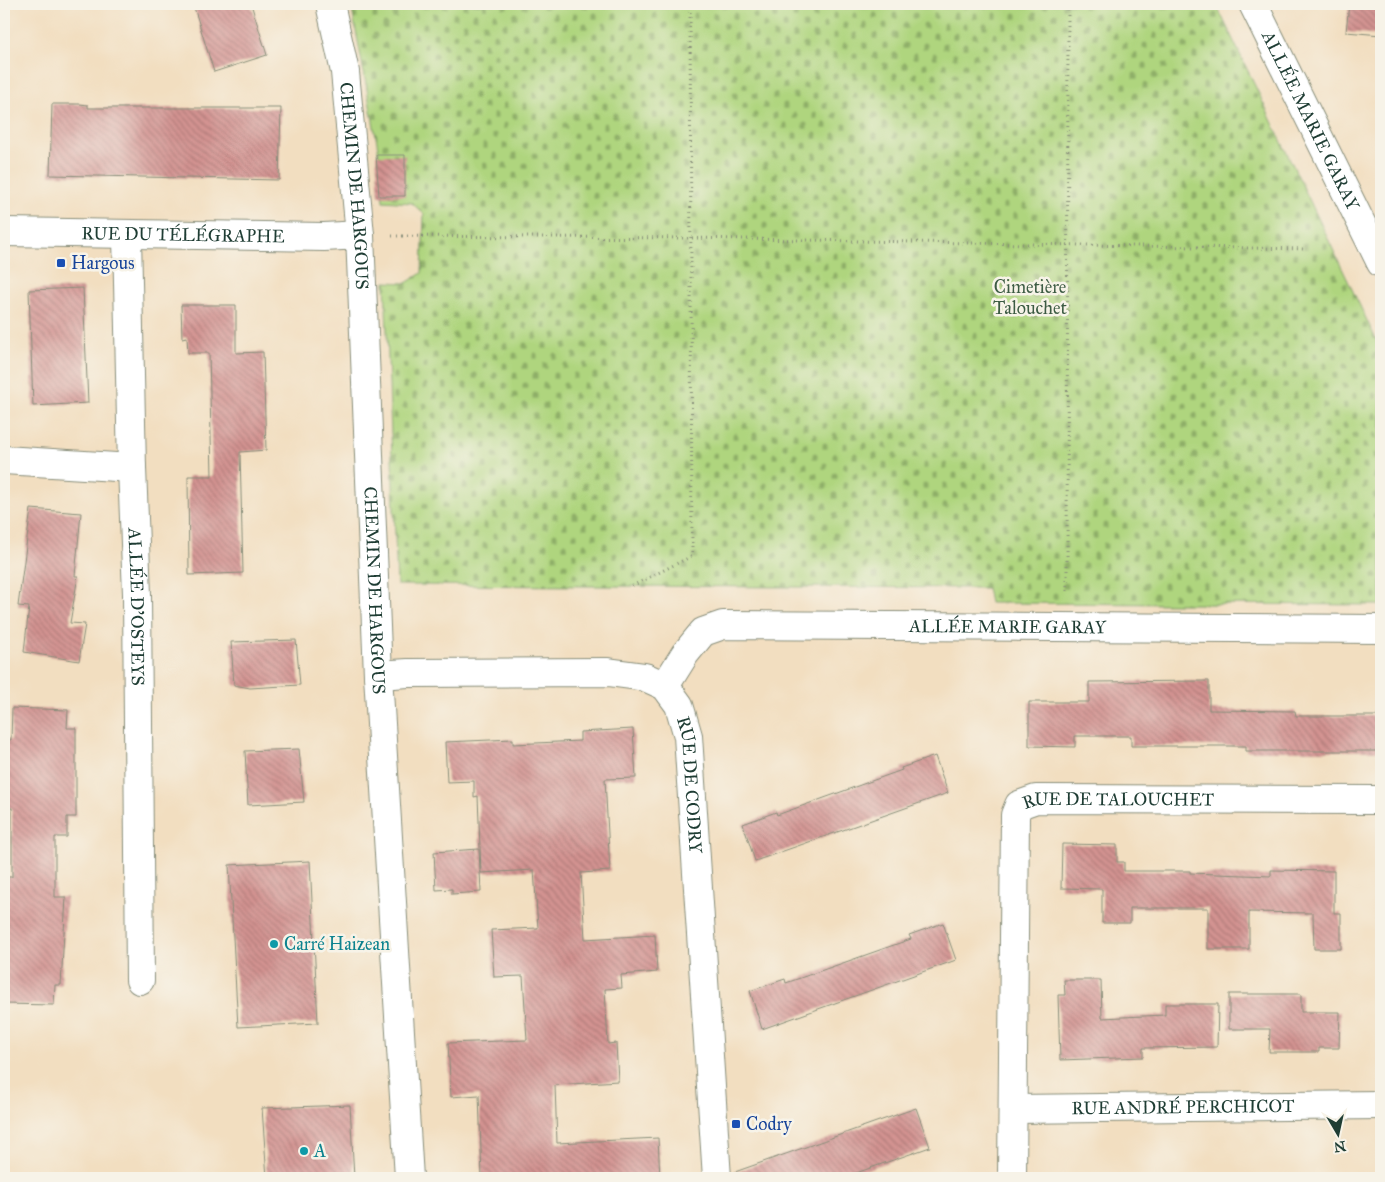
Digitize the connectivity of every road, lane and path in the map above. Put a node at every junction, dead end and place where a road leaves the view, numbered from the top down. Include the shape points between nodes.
1 (330, 4) edge
2 (690, 4) edge
3 (1068, 4) edge
4 (1253, 4) edge
5 (4, 232) edge
6 (127, 235) junction
7 (360, 235) junction
8 (691, 238) junction
9 (1068, 244) junction
10 (1306, 249) dead end
11 (1381, 264) edge
12 (4, 460) edge
13 (132, 468) junction
14 (632, 586) dead end
15 (1067, 591) dead end
16 (1381, 628) edge
17 (378, 675) junction
18 (665, 686) junction
19 (1381, 800) edge
20 (140, 980) dead end
21 (1381, 1105) edge
22 (1014, 1109) junction
23 (410, 1178) edge
24 (717, 1178) edge
25 (1012, 1178) edge

1 - 7 street, CHEMIN DE HARGOUS via 345,72
2 - 8 path
3 - 9 path
4 - 11 street, ALLÉE MARIE GARAY
5 - 6 street, RUE DU TÉLÉGRAPHE
6 - 7 street, RUE DU TÉLÉGRAPHE
6 - 13 street, ALLÉE D'OSTEYS
7 - 8 path
7 - 17 street, CHEMIN DE HARGOUS
8 - 9 path
8 - 14 path via 692,556
9 - 10 path
9 - 15 path
12 - 13 street
13 - 20 street, ALLÉE D'OSTEYS via 137,594
16 - 18 street, ALLÉE MARIE GARAY via 723,625 703,632
17 - 18 street via 608,672 645,677
17 - 23 street, CHEMIN DE HARGOUS
18 - 24 street, RUE DE CODRY via 679,706 688,736
19 - 22 street, RUE DE TALOUCHET via 1036,799 1019,805 1015,816
21 - 22 street, RUE ANDRÉ PERCHICOT
22 - 25 street, RUE DE TALOUCHET

